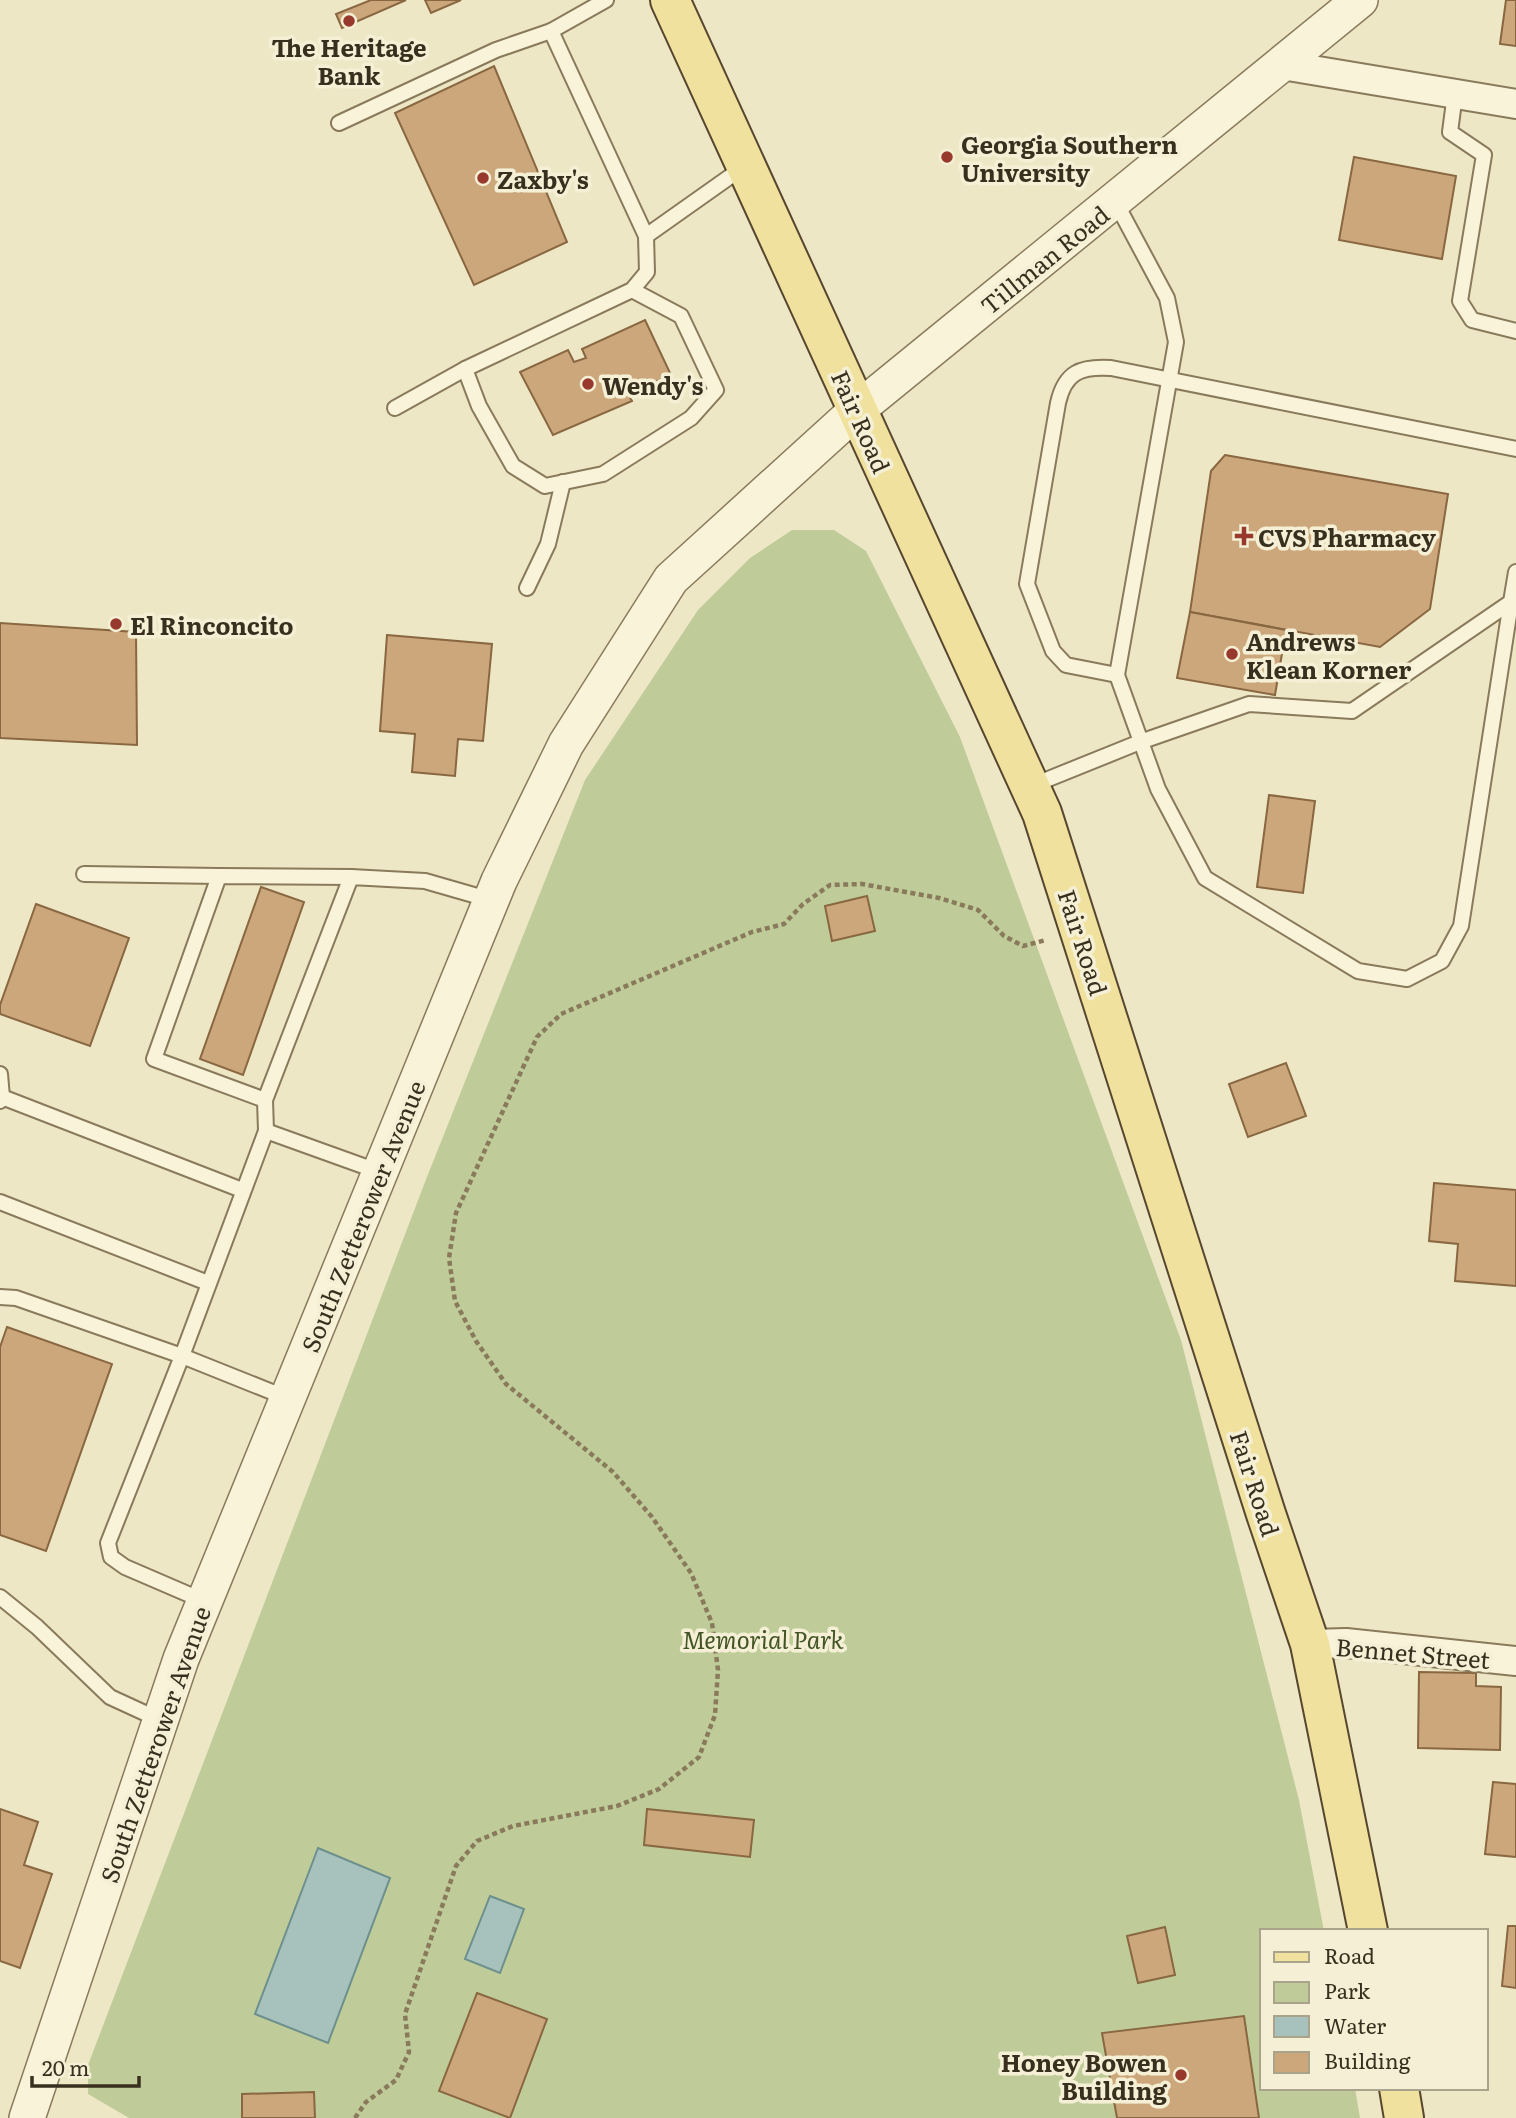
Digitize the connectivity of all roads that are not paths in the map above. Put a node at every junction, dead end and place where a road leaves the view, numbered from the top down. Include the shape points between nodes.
1 (606, 0) edge
2 (670, 0) edge
3 (1360, 0) edge
4 (551, 31) junction
5 (1282, 65) junction
6 (1455, 94) junction
7 (1516, 104) edge
8 (339, 124) dead end
9 (746, 165) junction
10 (1115, 201) junction
11 (646, 236) junction
12 (632, 290) junction
13 (1516, 331) edge
14 (465, 369) junction
15 (1169, 380) junction
16 (395, 408) dead end
17 (858, 410) junction
18 (1516, 449) edge
19 (563, 482) junction
20 (1516, 572) edge
21 (527, 588) dead end
22 (1511, 602) junction
23 (1117, 676) junction
24 (1140, 742) junction
25 (1030, 786) junction
26 (84, 874) dead end
27 (219, 876) junction
28 (351, 877) junction
29 (491, 900) junction
30 (0, 1074) edge
31 (1, 1099) edge
32 (265, 1100) junction
33 (266, 1131) junction
34 (380, 1172) junction
35 (243, 1190) junction
36 (0, 1202) edge
37 (208, 1283) junction
38 (0, 1297) edge
39 (182, 1356) junction
40 (287, 1398) junction
41 (0, 1597) edge
42 (204, 1601) junction
43 (1310, 1644) junction
44 (1516, 1661) edge
45 (160, 1720) junction
46 (1368, 1929) edge
47 (1399, 2090) edge
48 (27, 2118) edge
49 (1404, 2118) edge

1 - 4 lane
2 - 9 main road, Fair Road
3 - 5 street, Tillman Road
4 - 8 lane via 496,50
4 - 11 lane
5 - 6 street
5 - 10 street, Tillman Road
6 - 7 street
6 - 13 lane via 1450,132 1484,155 1460,301 1472,320
9 - 11 lane
9 - 17 main road, Fair Road
10 - 15 lane via 1167,298 1176,342
10 - 17 street, Tillman Road
11 - 12 lane via 647,272
12 - 14 lane
12 - 19 lane via 681,316 716,390 691,418 603,474
14 - 16 lane
14 - 19 lane via 479,406 513,466 545,486
15 - 18 lane
15 - 23 lane
15 - 23 lane via 1090,367 1061,386 1058,403 1027,584 1053,651 1066,665
17 - 25 main road, Fair Road
17 - 29 street, South Zetterower Avenue via 671,579 566,744
19 - 21 lane via 548,544
20 - 22 lane
22 - 24 lane via 1352,711 1249,704
22 - 24 lane via 1461,926 1442,961 1407,979 1358,971 1205,878 1158,789
23 - 24 lane
24 - 25 lane
25 - 43 main road, Fair Road
26 - 27 lane
27 - 28 lane
27 - 32 lane via 154,1059
28 - 29 lane via 425,881
28 - 32 lane
29 - 34 street, South Zetterower Avenue
30 - 31 lane
31 - 35 lane
32 - 33 lane
33 - 34 lane
33 - 35 lane
34 - 40 street, South Zetterower Avenue
35 - 37 lane
36 - 37 lane
37 - 39 lane
38 - 39 lane via 16,1298
39 - 40 lane
39 - 42 lane via 108,1543 111,1558 125,1567
40 - 42 street, South Zetterower Avenue
41 - 45 lane via 110,1697
42 - 45 street, South Zetterower Avenue
43 - 44 street, Bennet Street via 1346,1643
43 - 46 main road, Fair Road
45 - 48 street, South Zetterower Avenue
47 - 49 main road

